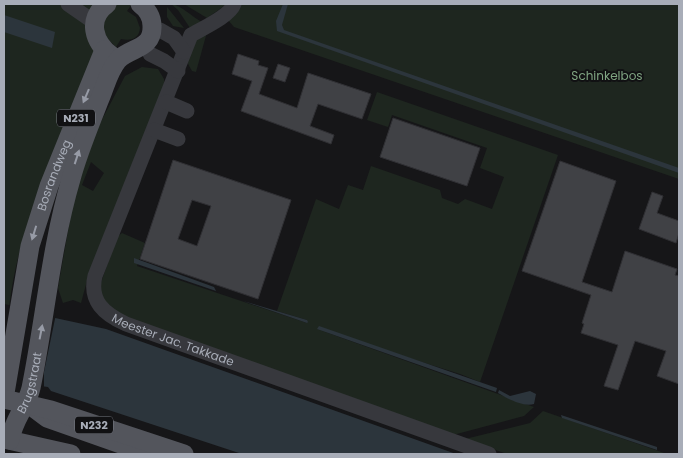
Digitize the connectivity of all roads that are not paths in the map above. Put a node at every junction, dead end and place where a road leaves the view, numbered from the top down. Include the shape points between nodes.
1 (68, 4) edge
2 (140, 4) edge
3 (234, 4) edge
4 (100, 9) edge
5 (158, 19) edge
6 (184, 52) junction
7 (150, 54) junction
8 (117, 57) junction
9 (178, 71) junction
10 (166, 102) junction
11 (187, 111) dead end
12 (154, 130) junction
13 (178, 139) dead end
14 (21, 304) joint
15 (46, 309) joint
16 (15, 342) junction
17 (4, 364) edge
18 (29, 394) junction
19 (5, 395) edge
20 (47, 418) junction
21 (8, 438) edge
22 (71, 454) edge
23 (149, 454) edge
24 (184, 454) edge
25 (488, 454) edge

1 - 4 street
2 - 5 main road
3 - 6 street via 213,23 191,35
4 - 8 main road via 96,38
5 - 6 street
5 - 7 main road via 157,42
5 - 8 main road via 143,47
6 - 9 street, Meester Jac. Takkade
7 - 8 main road via 140,60
7 - 9 street
8 -> 14 main road, Bosrandweg / N231 via 49,186 30,246
15 -> 8 main road, Bosrandweg / N231 via 70,181
9 - 10 street, Meester Jac. Takkade
10 - 11 street
10 - 12 street, Meester Jac. Takkade
12 - 13 street
12 - 25 street, Meester Jac. Takkade via 95,276 93,292 103,311 126,324
14 - 16 main road, Brugstraat / N231
18 -> 15 main road, Brugstraat / N231
16 - 17 main road
16 - 19 main road, Brugstraat / N231
18 - 20 main road, N232 via 34,410
18 - 21 main road, Brugstraat / N231
19 - 24 main road, N232, bridge
20 - 21 main road, N232 via 31,419
20 - 23 main road, N232
21 - 22 main road

